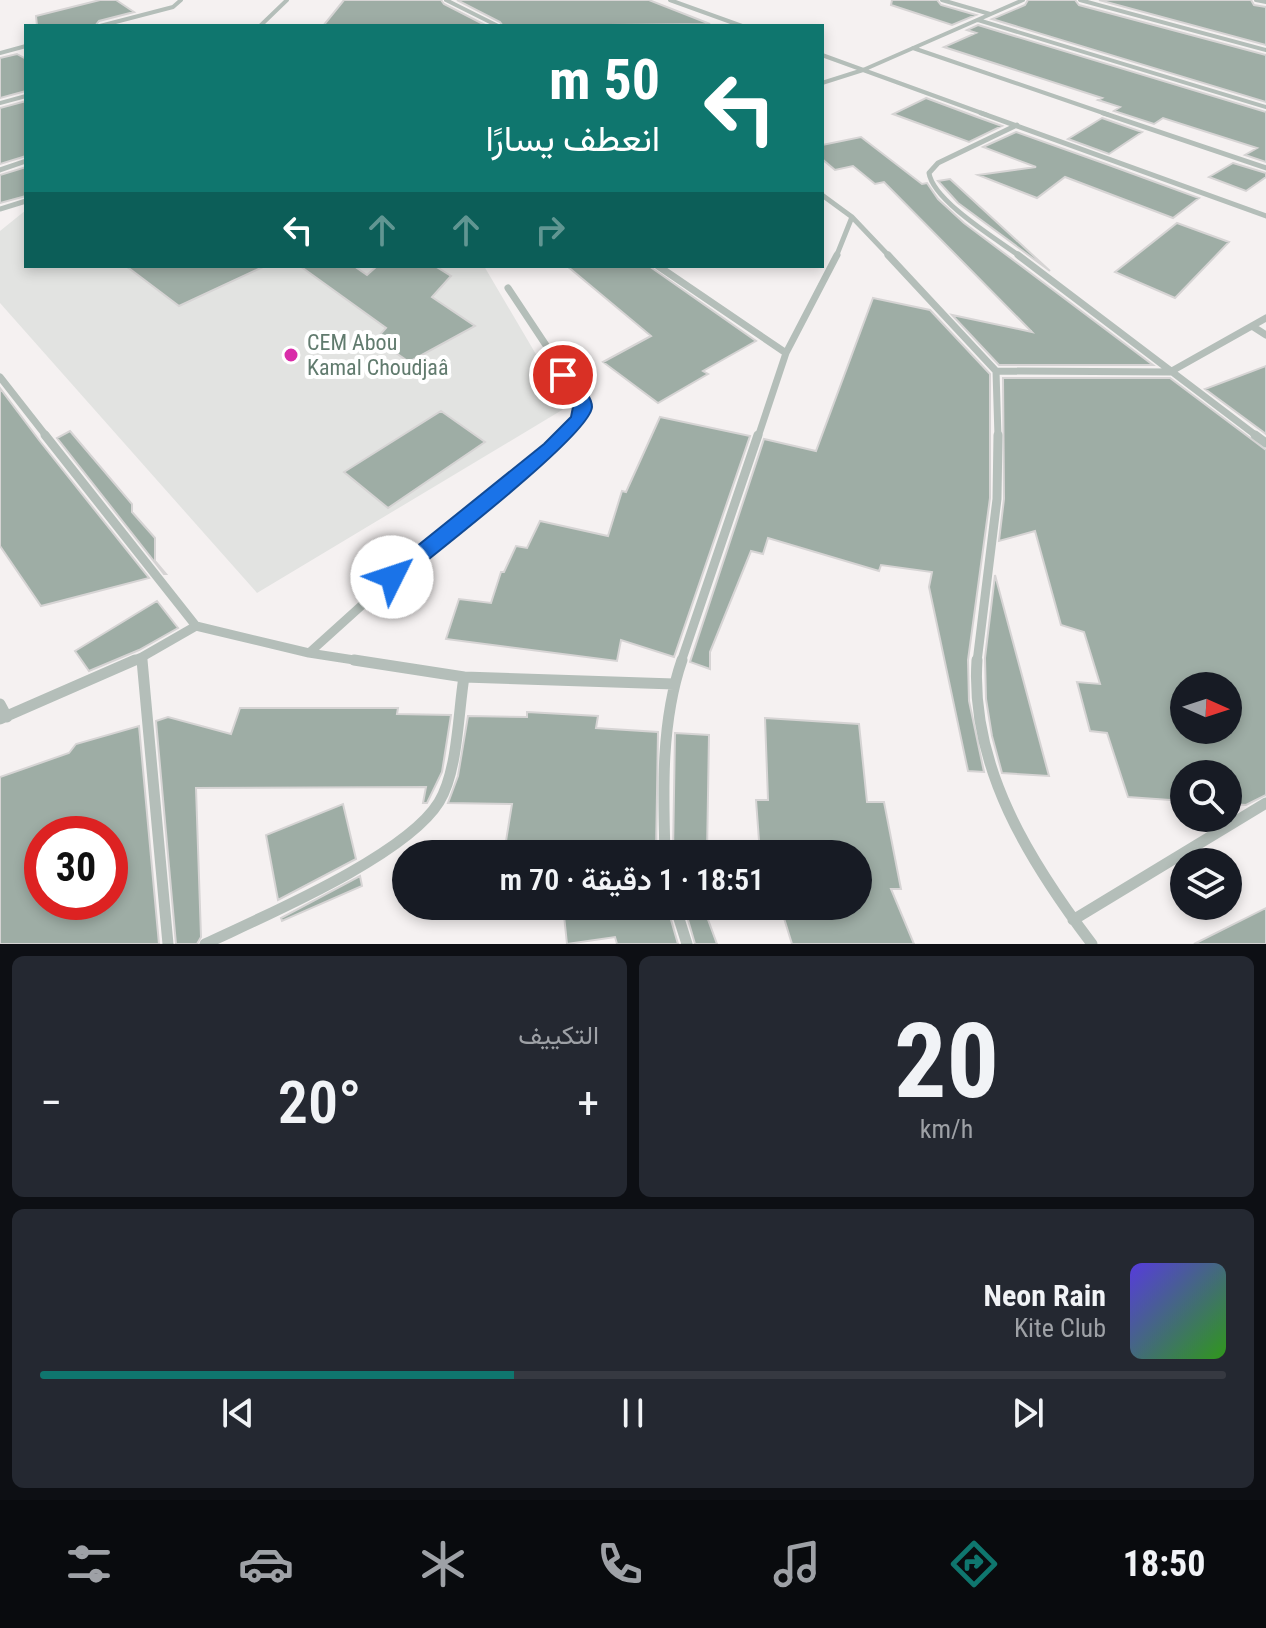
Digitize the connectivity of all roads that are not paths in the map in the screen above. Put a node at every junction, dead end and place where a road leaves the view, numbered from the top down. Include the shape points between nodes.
1 (181, 0) edge
2 (287, 0) edge
3 (446, 0) edge
4 (670, 0) edge
5 (942, 0) edge
6 (1023, 0) edge
7 (1080, 0) edge
8 (1256, 0) edge
9 (1266, 2) edge
10 (991, 14) junction
11 (978, 20) junction
12 (108, 24) edge
13 (262, 24) edge
14 (494, 24) edge
15 (736, 24) edge
16 (24, 47) edge
17 (913, 48) junction
18 (1266, 50) edge
19 (0, 53) edge
20 (824, 56) edge
21 (863, 70) junction
22 (824, 82) edge
23 (24, 97) edge
24 (0, 103) edge
25 (1266, 107) edge
26 (1017, 125) junction
27 (24, 162) edge
28 (1266, 168) edge
29 (0, 170) edge
30 (824, 196) edge
31 (24, 202) edge
32 (0, 209) edge
33 (1266, 216) edge
34 (852, 217) junction
35 (661, 268) edge
36 (508, 288) dead end
37 (1266, 318) edge
38 (1252, 326) junction
39 (1266, 335) edge
40 (786, 353) junction
41 (996, 371) junction
42 (1170, 372) junction
43 (0, 377) edge
44 (1266, 443) edge
45 (196, 626) junction
46 (309, 653) junction
47 (142, 657) junction
48 (464, 677) junction
49 (674, 684) junction
50 (0, 704) edge
51 (4, 718) edge
52 (1266, 803) edge
53 (665, 840) edge
54 (679, 920) edge
55 (1073, 920) junction
56 (168, 944) edge
57 (205, 944) edge
58 (687, 944) edge
59 (1092, 944) edge

1 - 12 street via 173,7
2 - 13 street
3 - 14 street
4 - 15 street
5 - 10 street
6 - 10 street
7 - 18 street
8 - 9 street
10 - 11 street
11 - 17 street
11 - 25 street
16 - 19 street
17 - 21 street
17 - 28 street
20 - 21 street
21 - 22 street
21 - 26 street
23 - 24 street
26 - 33 street
26 - 42 street via 938,163 929,173 930,181 945,200
27 - 29 street
30 - 34 street
31 - 32 street
34 - 40 street
34 - 41 street
35 - 40 street
36 - 46 street via 583,401 578,420
37 - 38 street
38 - 39 street
38 - 42 street
40 - 49 street
41 - 42 street
41 - 55 street via 997,494 977,662 979,723 993,771 1027,848
42 - 44 street
43 - 45 street
45 - 46 street
45 - 47 street
46 - 48 street
47 - 51 street
47 - 56 street
48 - 49 street
48 - 57 street via 444,787 424,822 300,898
49 - 53 street via 663,787
50 - 51 street
52 - 55 street
54 - 58 street
55 - 59 street

